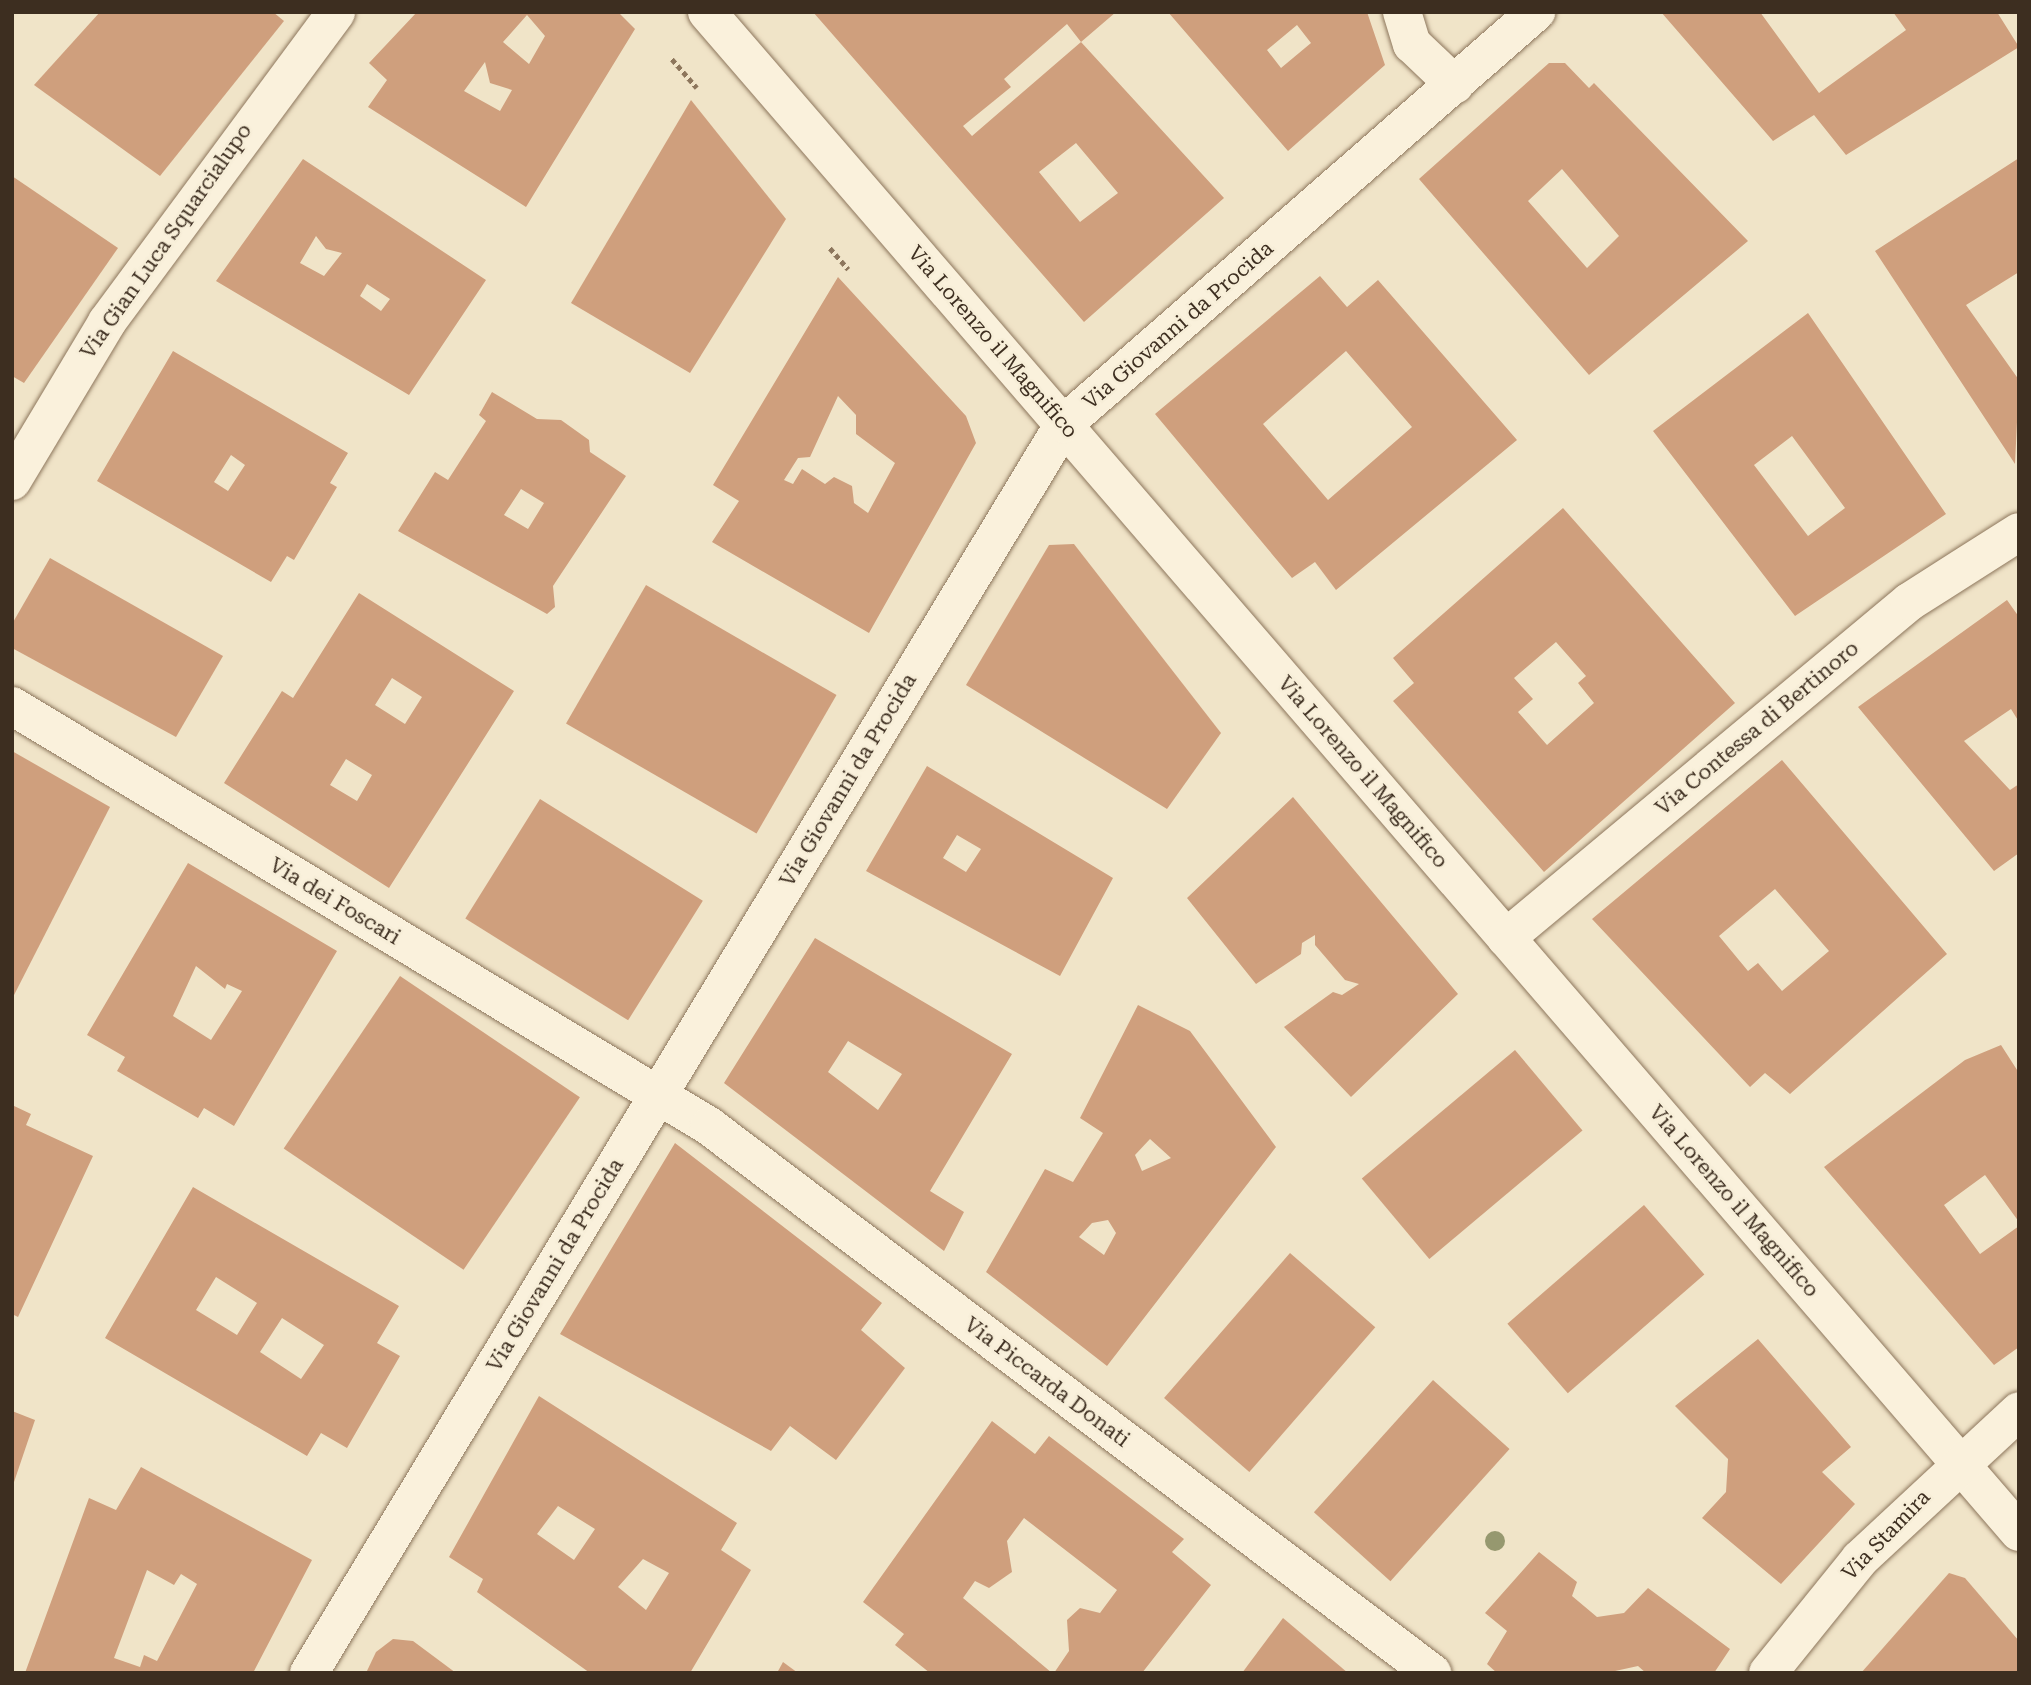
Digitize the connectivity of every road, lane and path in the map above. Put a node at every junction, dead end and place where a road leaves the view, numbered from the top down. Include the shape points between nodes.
1 (335, 12) edge
2 (707, 12) edge
3 (1402, 12) edge
4 (1536, 12) edge
5 (673, 59) dead end
6 (1455, 85) junction
7 (697, 88) dead end
8 (830, 248) dead end
9 (848, 269) dead end
10 (1064, 424) junction
11 (12, 481) edge
12 (2019, 532) edge
13 (12, 706) edge
14 (1506, 938) junction
15 (657, 1096) junction
16 (2019, 1411) edge
17 (1960, 1462) junction
18 (2019, 1532) edge
19 (309, 1673) edge
20 (1432, 1673) edge
21 (1768, 1673) edge

1 - 11 street, Via Gian Luca Squarcialupo via 107,322
2 - 10 street, Via Lorenzo il Magnifico
3 - 6 street via 1412,44
4 - 6 street, Via Giovanni da Procida
5 - 7 path
6 - 10 street, Via Giovanni da Procida
8 - 9 path
10 - 14 street, Via Lorenzo il Magnifico
10 - 15 street, Via Giovanni da Procida
12 - 14 street, Via Contessa di Bertinoro via 1909,603
13 - 15 street, Via dei Foscari
14 - 17 street, Via Lorenzo il Magnifico
15 - 19 street, Via Giovanni da Procida
15 - 20 street, Via Piccarda Donati via 709,1126
16 - 17 street, Via Stamira
17 - 18 street, Via Lorenzo il Magnifico
17 - 21 street, Via Stamira via 1860,1559

